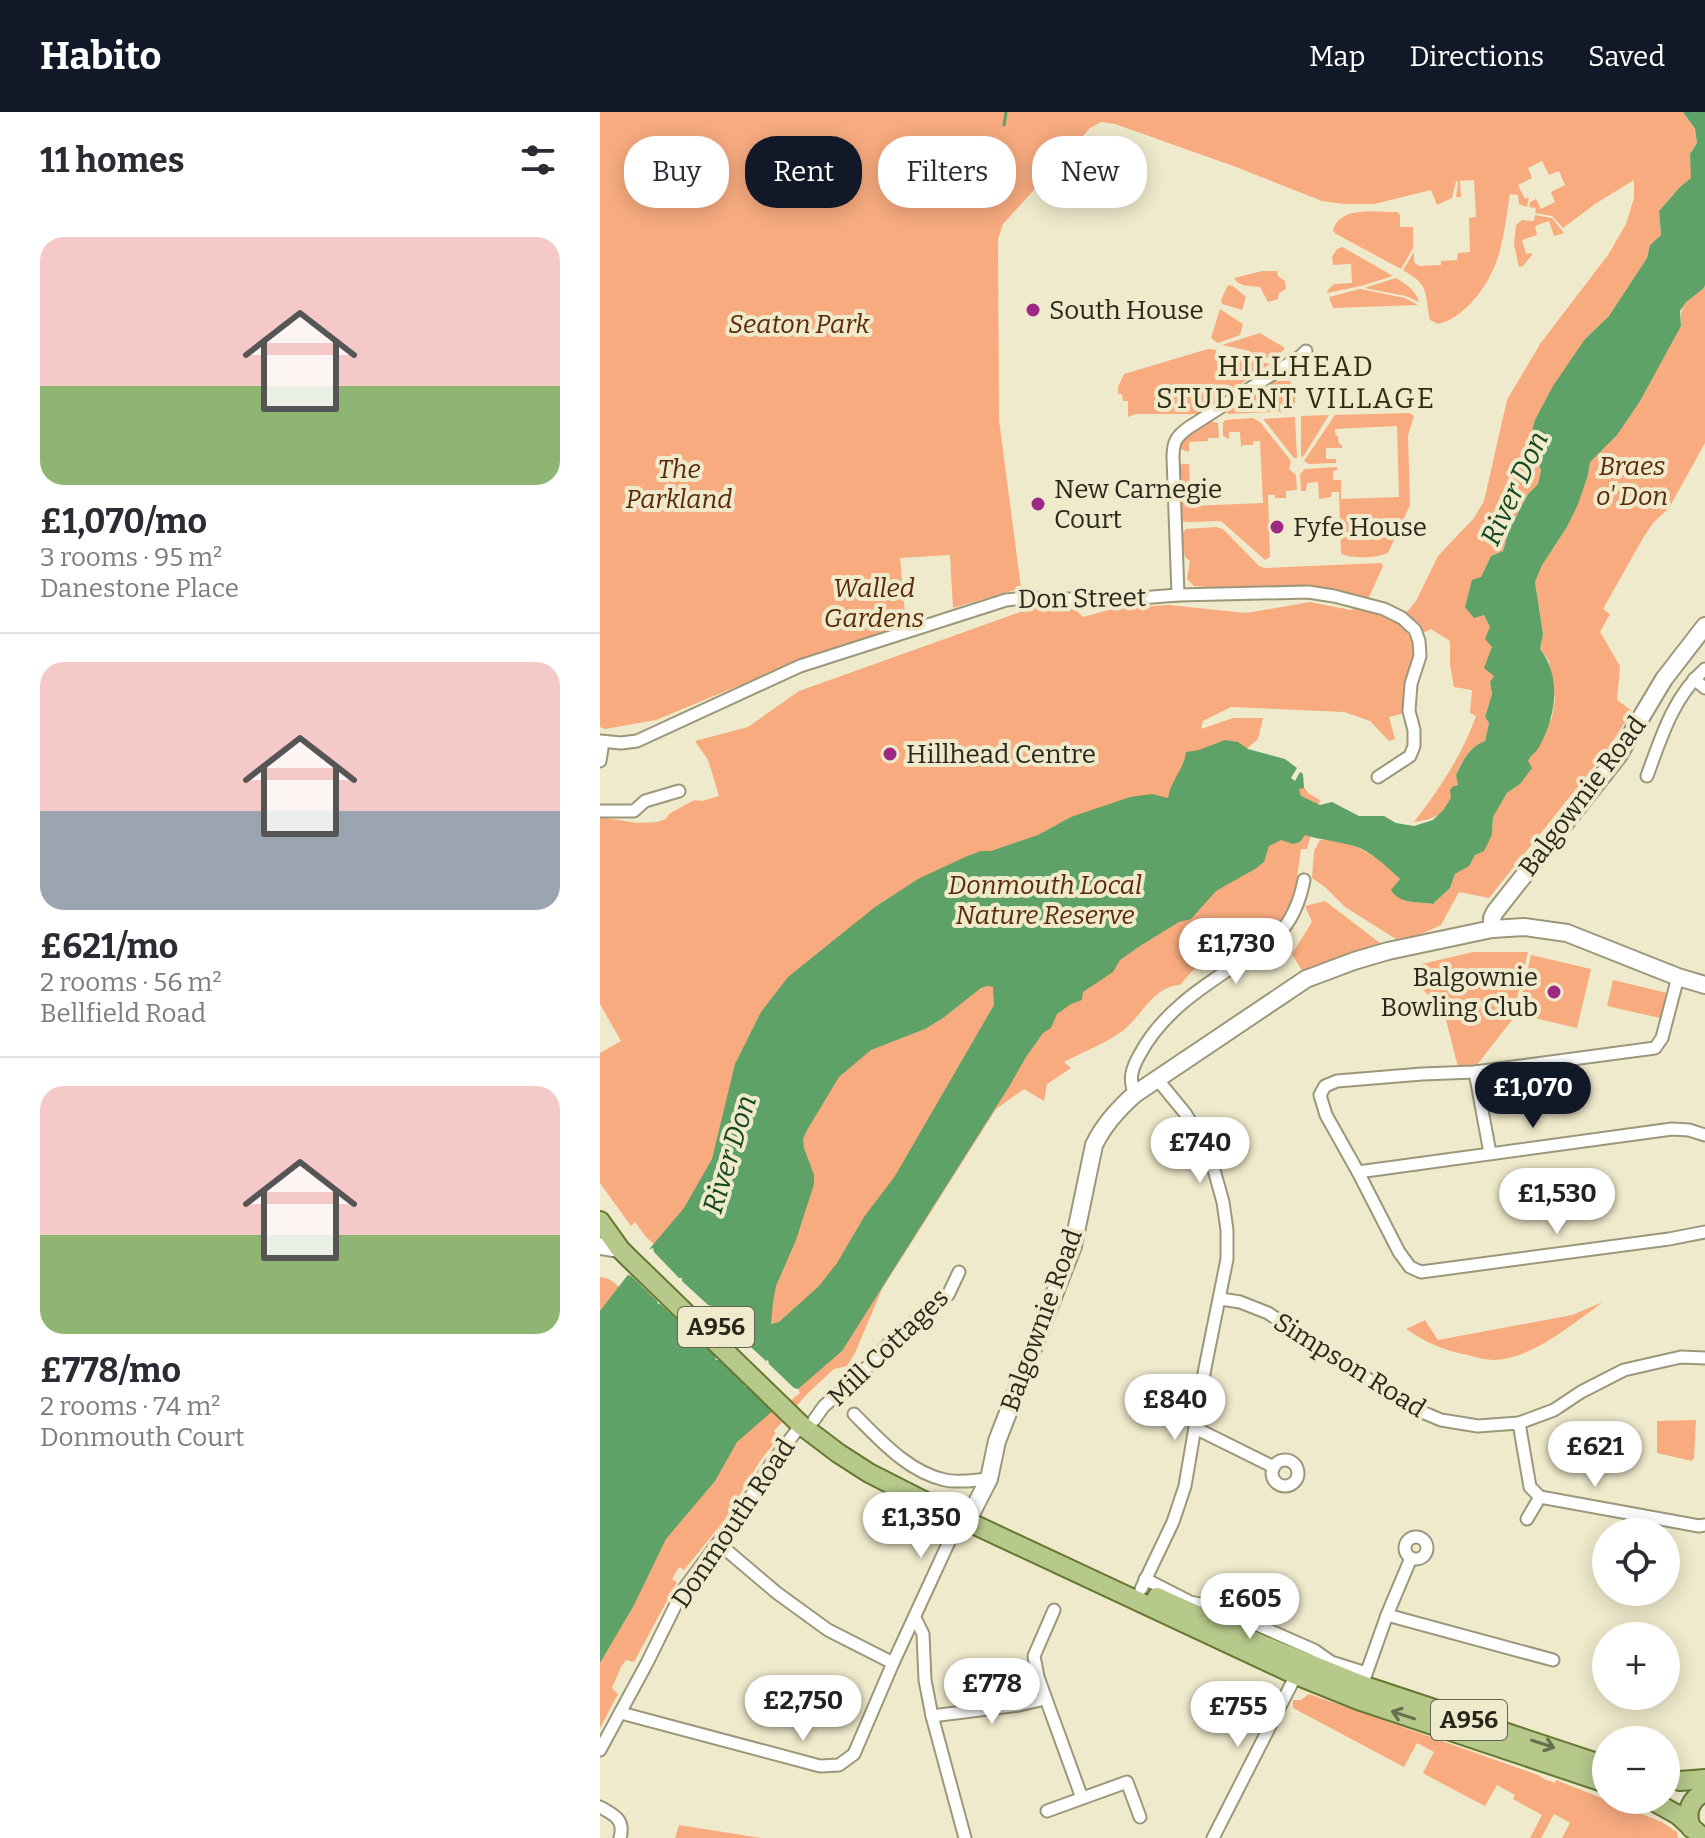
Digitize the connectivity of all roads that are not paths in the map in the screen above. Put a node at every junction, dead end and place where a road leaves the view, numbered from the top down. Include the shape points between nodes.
1 (1306, 351) dead end
2 (1178, 595) junction
3 (1705, 626) edge
4 (1705, 669) edge
5 (1694, 679) junction
6 (1705, 688) edge
7 (601, 741) edge
8 (600, 761) edge
9 (1647, 776) dead end
10 (1378, 777) dead end
11 (679, 791) dead end
12 (600, 811) edge
13 (1304, 880) dead end
14 (1492, 929) junction
15 (1678, 977) junction
16 (1705, 985) edge
17 (1475, 1072) junction
18 (1157, 1079) junction
19 (1135, 1094) junction
20 (1705, 1135) edge
21 (1490, 1153) junction
22 (1358, 1172) junction
23 (600, 1205) edge
24 (600, 1221) edge
25 (1705, 1232) edge
26 (624, 1245) junction
27 (600, 1246) edge
28 (959, 1272) dead end
29 (1221, 1299) junction
30 (1705, 1358) edge
31 (854, 1414) dead end
32 (804, 1419) junction
33 (1519, 1423) junction
34 (1195, 1428) junction
35 (1274, 1467) dead end
36 (989, 1479) junction
37 (1540, 1497) junction
38 (966, 1515) junction
39 (1527, 1519) dead end
40 (1705, 1525) edge
41 (718, 1543) junction
42 (1411, 1558) dead end
43 (1143, 1584) junction
44 (1054, 1610) dead end
45 (1387, 1615) junction
46 (915, 1618) junction
47 (1553, 1660) dead end
48 (893, 1663) junction
49 (1296, 1675) junction
50 (1362, 1686) junction
51 (1045, 1699) junction
52 (621, 1713) junction
53 (932, 1716) junction
54 (600, 1750) edge
55 (1575, 1755) junction
56 (1592, 1756) edge
57 (1592, 1761) edge
58 (1592, 1777) edge
59 (1680, 1781) edge
60 (1704, 1788) edge
61 (1680, 1791) edge
62 (1082, 1798) junction
63 (600, 1807) edge
64 (1047, 1811) dead end
65 (1676, 1814) edge
66 (1140, 1817) dead end
67 (1695, 1835) edge
68 (620, 1838) edge
69 (965, 1838) edge
70 (1213, 1838) edge

1 - 2 street via 1175,439
2 - 7 street, Don Street via 1006,600 800,666 637,741
2 - 10 street, Don Street via 1321,593 1402,618 1419,641 1409,711 1414,746 1410,756
3 - 14 street, Balgownie Road via 1664,679 1618,756 1495,912
4 - 5 street
5 - 6 street
5 - 9 street via 1673,709
7 - 8 street
11 - 12 street via 645,801 634,811
13 - 19 street via 1298,908 1277,936 1199,990 1156,1029 1132,1070
14 - 15 street, Balgownie Road via 1567,933
14 - 18 street, Balgownie Road via 1388,951 1306,979
15 - 16 street, Balgownie Road
15 - 17 street via 1655,1048
17 - 21 street
17 - 22 street via 1325,1086 1320,1095 1326,1115
18 - 19 street, Balgownie Road
18 - 29 street via 1209,1152 1227,1230
19 - 36 street, Balgownie Road via 1116,1110 1094,1145 1073,1246 997,1441
20 - 21 street via 1672,1129
21 - 22 street
22 - 25 street via 1399,1252 1421,1272
23 - 26 main road, A956
24 - 26 main road, A956
26 - 27 street
26 - 32 main road, A956 via 665,1278
28 - 32 street, Mill Cottages via 948,1295
29 - 33 street, Simpson Road via 1268,1313 1410,1407 1441,1420 1478,1426
29 - 34 street
30 - 33 street, Simpson Road via 1681,1357 1624,1370 1554,1410
31 - 36 street via 896,1454 934,1477
32 - 38 main road, A956
32 - 41 street, Donmouth Road
33 - 37 street via 1530,1487
34 - 35 street
34 - 43 street via 1185,1486
36 - 38 street, Balgownie Road
37 - 39 street
37 - 40 street
38 - 43 main road, A956
38 - 46 street
38 - 49 main road, A956
41 - 48 street via 828,1630
41 - 52 street, Donmouth Road via 683,1590
42 - 45 street
43 - 50 main road, A956 via 1261,1644
44 - 51 street via 1034,1656
45 - 47 street via 1469,1631
45 - 50 street
46 - 48 street
46 - 53 street via 923,1634
48 - 52 street via 854,1754 839,1765 820,1766
49 - 50 main road, A956
49 - 70 street
50 -> 55 main road, A956
58 -> 50 main road, A956
51 - 53 street
51 - 62 street
52 - 54 street, Donmouth Road
53 - 69 street
55 - 56 main road
55 - 57 main road, A956
59 - 60 main road
60 - 61 main road
60 - 67 main road via 1689,1808
62 - 64 street
62 - 66 street via 1127,1782
63 - 68 street via 621,1821
65 - 67 main road

